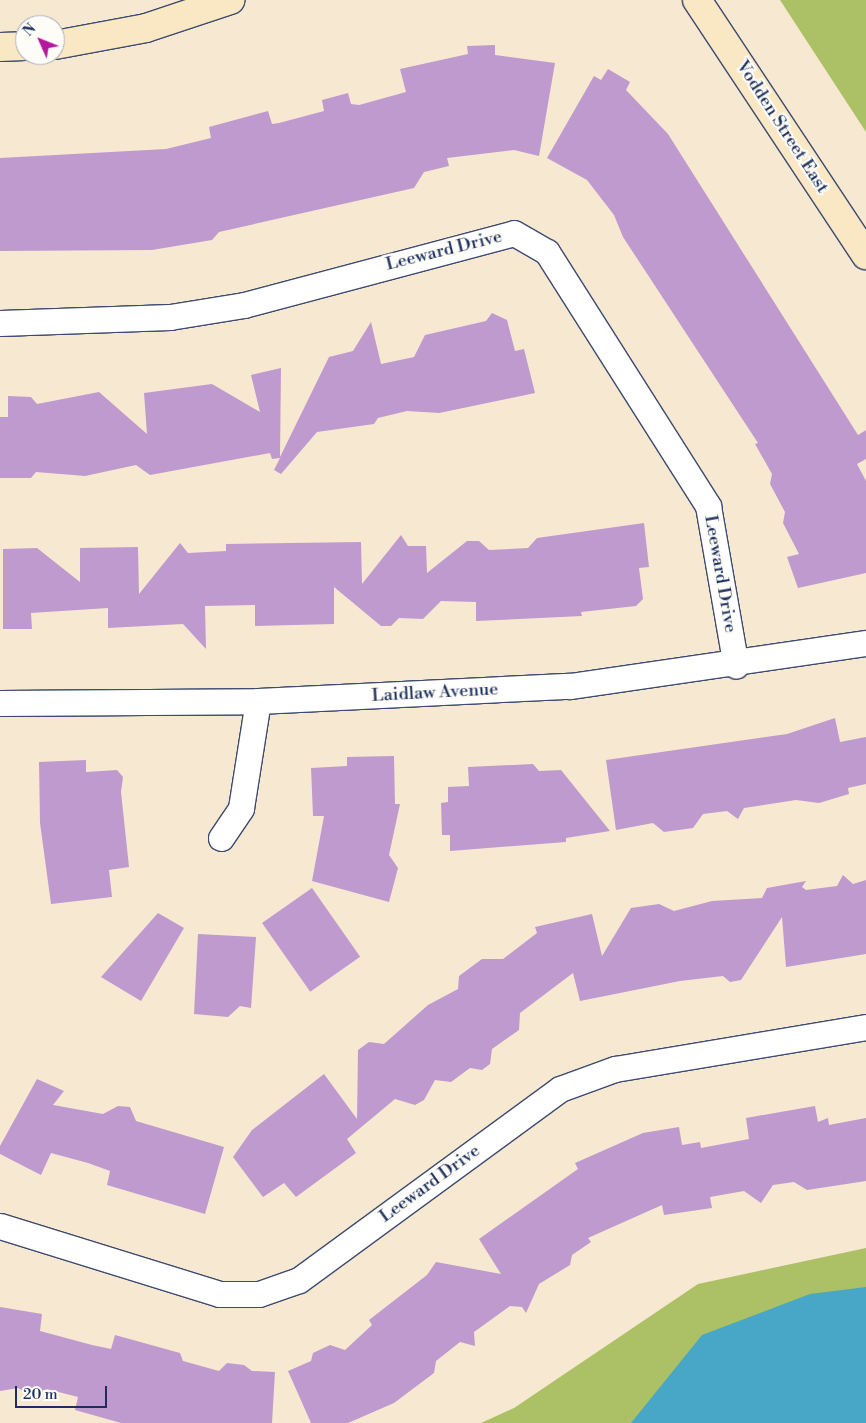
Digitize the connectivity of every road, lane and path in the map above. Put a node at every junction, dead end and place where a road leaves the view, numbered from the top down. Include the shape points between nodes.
1 (230, 0) edge
2 (697, 0) edge
3 (65, 44) edge
4 (15, 46) edge
5 (0, 47) edge
6 (866, 255) edge
7 (0, 323) edge
8 (866, 643) edge
9 (736, 666) junction
10 (258, 701) junction
11 (0, 703) edge
12 (221, 838) dead end
13 (866, 1027) edge
14 (0, 1226) edge

1 - 3 street via 146,28
2 - 6 street, Vodden Street East
4 - 5 street
7 - 9 street, Leeward Drive via 170,317 244,305 514,233 547,252 708,506
8 - 9 street, Laidlaw Avenue
9 - 10 street, Laidlaw Avenue via 570,686
10 - 11 street, Laidlaw Avenue
10 - 12 street via 242,808
13 - 14 street, Leeward Drive via 615,1069 560,1089 299,1280 259,1294 219,1294

